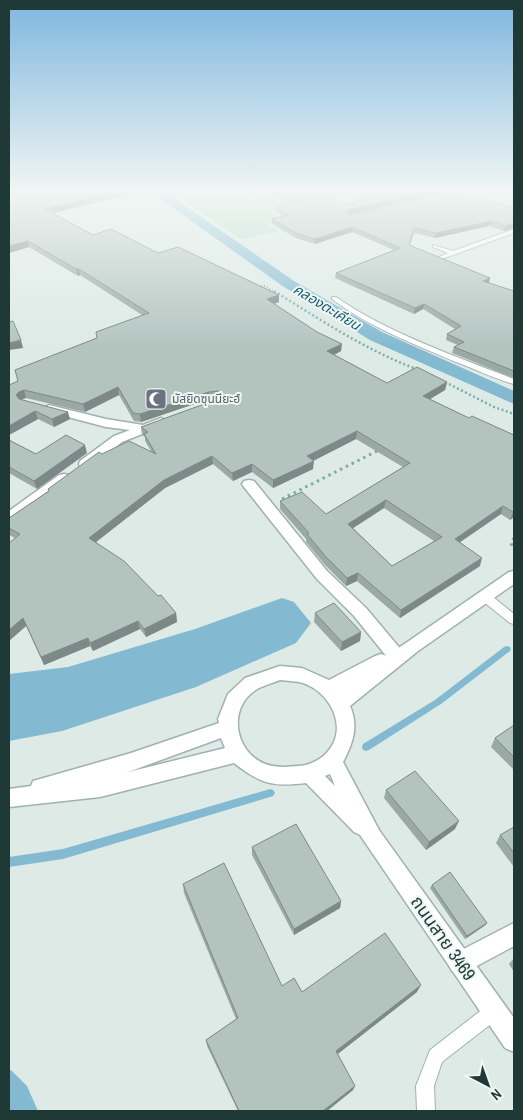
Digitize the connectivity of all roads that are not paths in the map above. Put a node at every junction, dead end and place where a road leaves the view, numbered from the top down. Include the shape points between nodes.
1 (483, 242) edge
2 (435, 246) dead end
3 (453, 253) junction
4 (437, 259) edge
5 (334, 298) dead end
6 (514, 382) edge
7 (35, 405) edge
8 (169, 419) edge
9 (142, 428) junction
10 (249, 484) dead end
11 (9, 518) edge
12 (514, 576) edge
13 (484, 596) junction
14 (514, 620) edge
15 (396, 656) junction
16 (334, 696) junction
17 (227, 728) junction
18 (237, 754) junction
19 (332, 759) junction
20 (310, 774) junction
21 (9, 798) edge
22 (372, 837) junction
23 (514, 934) edge
24 (460, 963) junction
25 (494, 1011) junction
26 (514, 1039) edge
27 (426, 1111) edge

1 - 3 lane
2 - 3 lane
3 - 4 lane
5 - 6 lane via 393,331
7 - 9 street via 106,423
8 - 9 street
9 - 11 street via 118,439
10 - 15 street via 322,575 360,612
12 - 13 street
13 - 14 lane
13 - 15 street
15 - 16 street
16 - 17 street via 309,677 280,673 265,676 241,690 228,714
16 - 19 street via 346,717 346,731 343,744
17 - 18 street
17 - 21 street via 131,762
18 - 20 street via 248,764 277,777
18 - 21 street via 100,788
19 - 20 street
19 - 22 street, ถนนสาย 3469
20 - 22 street, ถนนสาย 3469
22 - 24 street, ถนนสาย 3469
23 - 24 street
24 - 25 street, ถนนสาย 3469
25 - 26 street, ถนนสาย 3469
25 - 27 lane via 436,1056 425,1086

